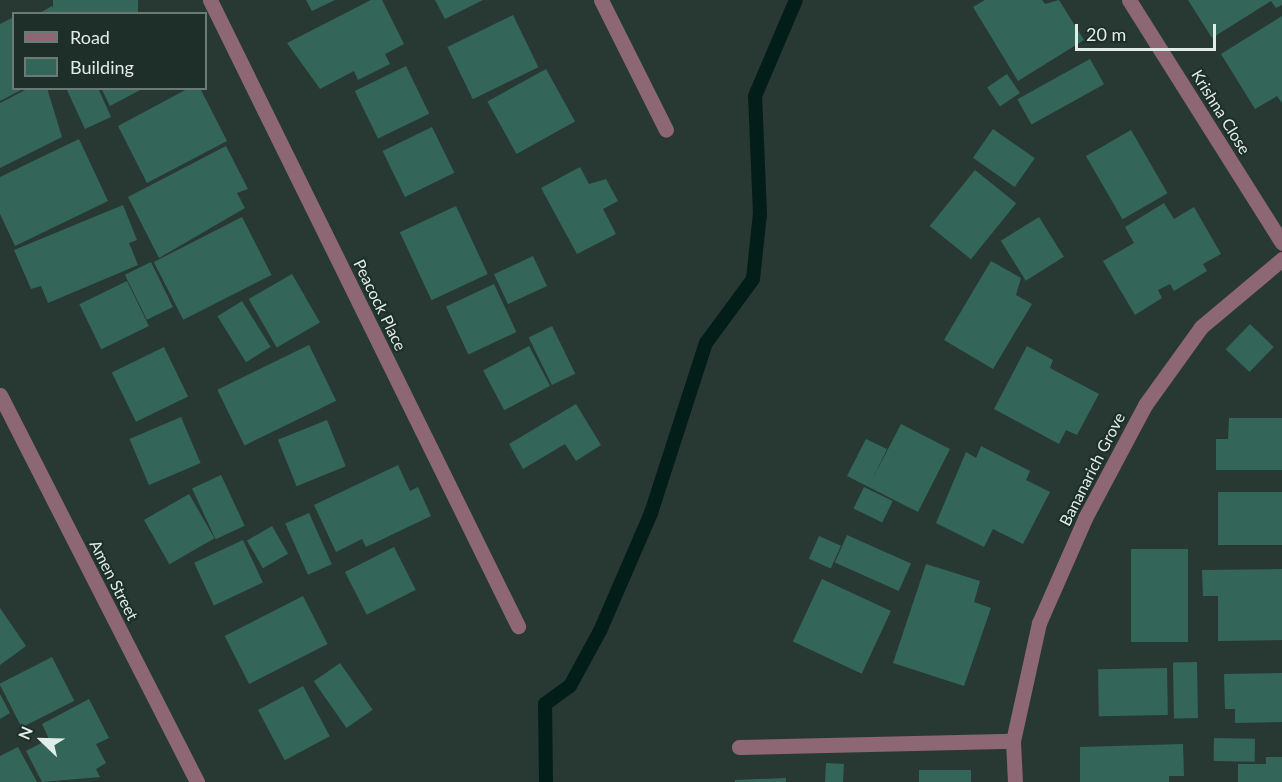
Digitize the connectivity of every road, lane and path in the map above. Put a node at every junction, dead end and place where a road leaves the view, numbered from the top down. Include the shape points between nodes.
1 (210, 0) edge
2 (601, 0) edge
3 (1129, 0) edge
4 (666, 130) dead end
5 (1282, 243) edge
6 (1282, 259) edge
7 (0, 395) edge
8 (518, 626) dead end
9 (1013, 741) junction
10 (739, 747) dead end
11 (197, 782) edge
12 (1015, 782) edge

1 - 8 street, Peacock Place
2 - 4 street
3 - 5 street, Krishna Close
6 - 9 street, Bananarich Grove via 1201,327 1145,405 1085,518 1039,623
7 - 11 street, Amen Street
9 - 10 street
9 - 12 street, Bananarich Grove

